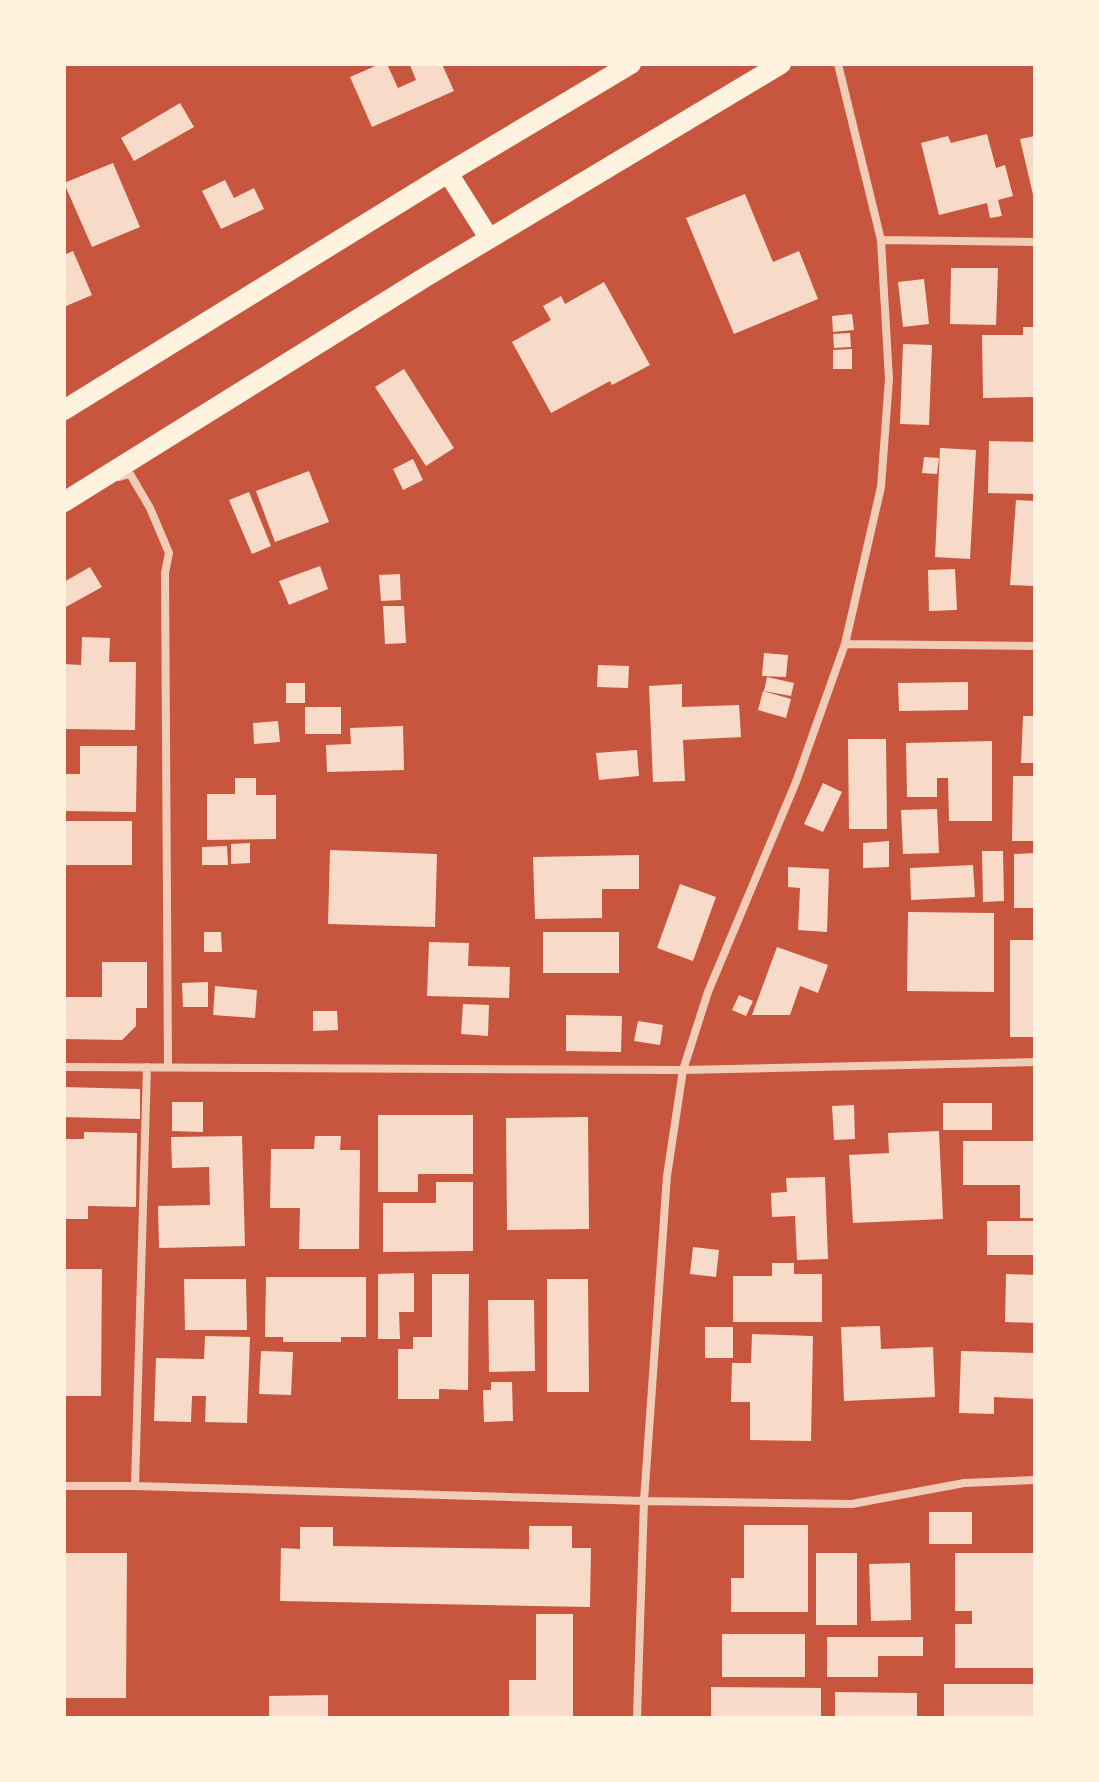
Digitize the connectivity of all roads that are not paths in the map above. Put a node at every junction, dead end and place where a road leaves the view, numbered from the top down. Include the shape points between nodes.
1 (631, 64) edge
2 (781, 64) edge
3 (838, 64) edge
4 (448, 173) junction
5 (489, 238) junction
6 (881, 240) junction
7 (1035, 242) edge
8 (64, 410) edge
9 (91, 485) junction
10 (64, 502) edge
11 (845, 644) junction
12 (1035, 646) edge
13 (1035, 1062) edge
14 (64, 1067) edge
15 (147, 1067) junction
16 (168, 1068) junction
17 (683, 1070) junction
18 (1035, 1480) edge
19 (64, 1486) edge
20 (135, 1486) junction
21 (644, 1501) junction
22 (637, 1718) edge

1 - 4 main road
2 - 5 main road
3 - 6 street
4 - 5 main road
4 - 8 main road
5 - 9 main road
6 - 7 street
6 - 11 street via 889,379 881,487
9 - 10 main road
9 - 16 street via 130,474 169,553
11 - 12 street
11 - 17 street via 796,782 708,992
13 - 17 street
14 - 15 street
15 - 16 street
15 - 20 street
16 - 17 street
17 - 21 street via 667,1176
18 - 21 street via 964,1483 852,1504
19 - 20 street
20 - 21 street
21 - 22 street

